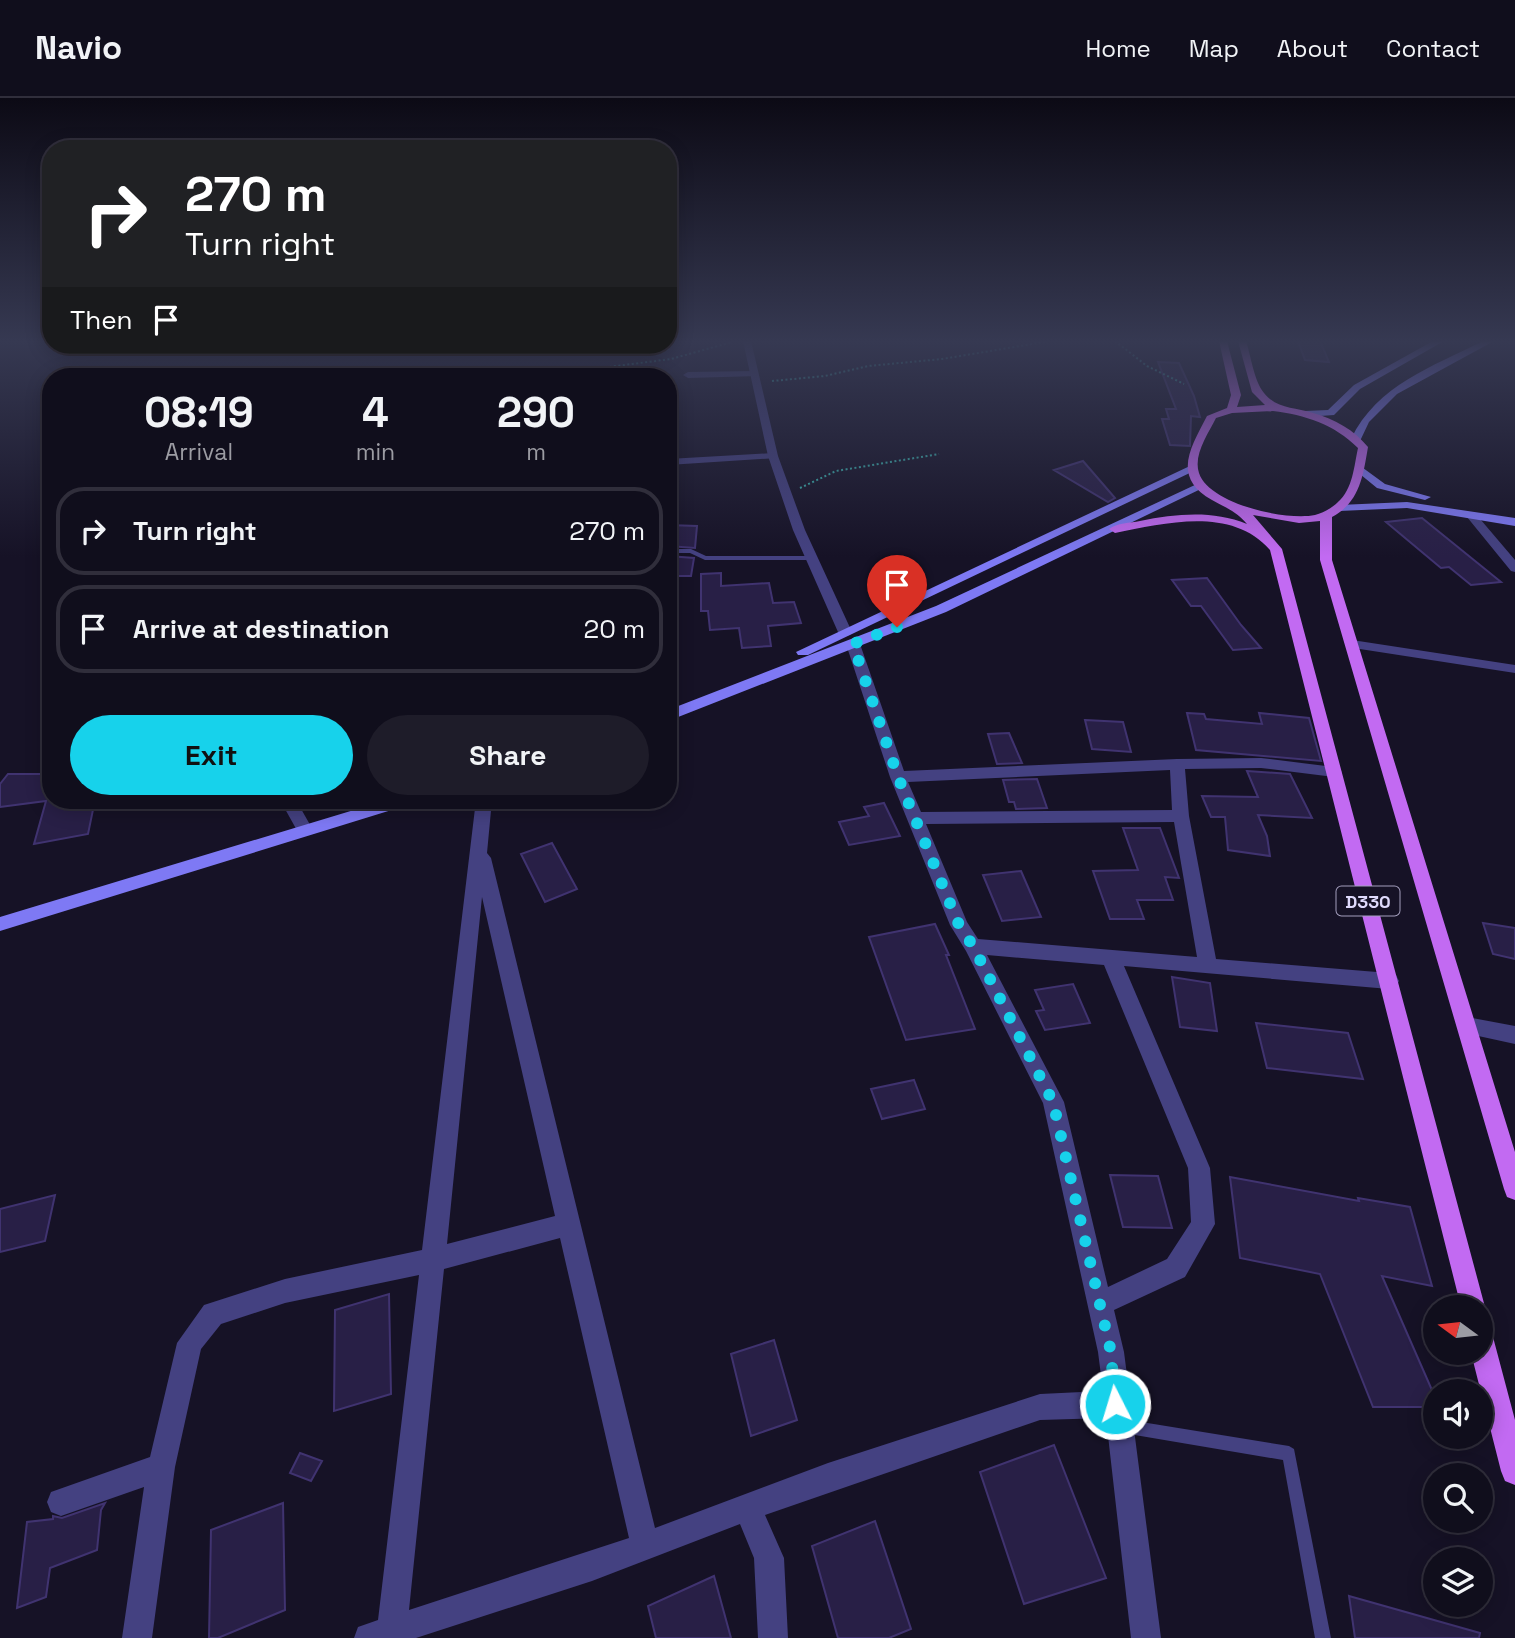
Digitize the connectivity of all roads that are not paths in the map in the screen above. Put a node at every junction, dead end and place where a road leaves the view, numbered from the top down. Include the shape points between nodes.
1 (764, 413) edge
2 (1222, 413) edge
3 (1299, 413) edge
4 (1331, 413) edge
5 (1368, 413) edge
6 (1305, 414) junction
7 (1356, 439) junction
8 (773, 456) junction
9 (677, 461) edge
10 (1192, 468) junction
11 (1359, 468) junction
12 (1201, 486) junction
13 (1239, 507) junction
14 (1515, 510) edge
15 (1332, 512) junction
16 (1471, 515) junction
17 (1515, 522) edge
18 (1115, 529) junction
19 (1276, 549) junction
20 (677, 551) edge
21 (812, 558) junction
22 (1515, 568) edge
23 (849, 638) junction
24 (1352, 644) junction
25 (1515, 668) edge
26 (677, 711) edge
27 (1177, 764) junction
28 (1334, 772) junction
29 (898, 777) junction
30 (293, 809) edge
31 (375, 809) edge
32 (483, 809) edge
33 (1181, 816) junction
34 (914, 818) junction
35 (305, 830) junction
36 (479, 845) junction
37 (0, 924) edge
38 (973, 946) junction
39 (1110, 957) junction
40 (1208, 966) junction
41 (1389, 981) junction
42 (1467, 1026) junction
43 (1515, 1035) edge
44 (1515, 1189) edge
45 (569, 1224) junction
46 (433, 1260) junction
47 (1470, 1295) edge
48 (1100, 1303) junction
49 (1487, 1365) edge
50 (1117, 1415) junction
51 (161, 1467) junction
52 (1515, 1471) edge
53 (61, 1502) dead end
54 (747, 1507) junction
55 (645, 1546) junction
56 (384, 1635) edge
57 (137, 1638) edge
58 (773, 1638) edge
59 (1146, 1638) edge
60 (1323, 1638) edge

1 - 8 street
2 - 10 main road via 1212,416
3 - 6 main road
4 - 6 main road
5 - 7 main road
6 - 7 main road via 1344,429
7 - 11 main road via 1363,447
8 - 9 street
8 - 21 street
10 - 12 main road
10 - 23 main road
11 - 14 main road via 1381,486 1394,490
11 - 15 main road via 1355,487
12 - 13 main road
12 - 18 main road
13 - 15 main road via 1310,520
13 - 19 main road, D330
15 - 16 main road via 1388,504
15 - 24 main road, D330 via 1326,560
16 - 17 main road
16 - 22 street
18 - 19 main road via 1179,518 1222,520 1246,526
18 - 23 main road via 941,609
19 - 28 main road, D330
20 - 21 lane via 705,558
21 - 23 street
23 - 26 main road
23 - 29 street
24 - 25 street
24 - 42 main road, D330
27 - 28 street via 1261,763
27 - 29 street
27 - 33 street
28 - 41 main road, D330
29 - 34 street
30 - 35 street
31 - 35 main road
32 - 36 street
33 - 34 street
33 - 40 street
34 - 38 street via 959,925
35 - 37 main road
36 - 45 street
36 - 46 street
38 - 39 street
38 - 48 street via 1053,1102
39 - 40 street
39 - 48 street via 1199,1168 1203,1224 1176,1268
40 - 41 street
41 - 47 main road, D330
42 - 43 street
42 - 44 main road, D330
45 - 46 street
45 - 55 street
46 - 51 street via 285,1291 213,1314 190,1343
46 - 56 street
48 - 50 street via 1111,1352
49 - 52 main road
50 - 54 street via 1040,1407
50 - 59 street
50 - 60 lane via 1289,1454
51 - 53 street
51 - 57 street
54 - 55 street
54 - 58 street via 769,1559
55 - 56 street

